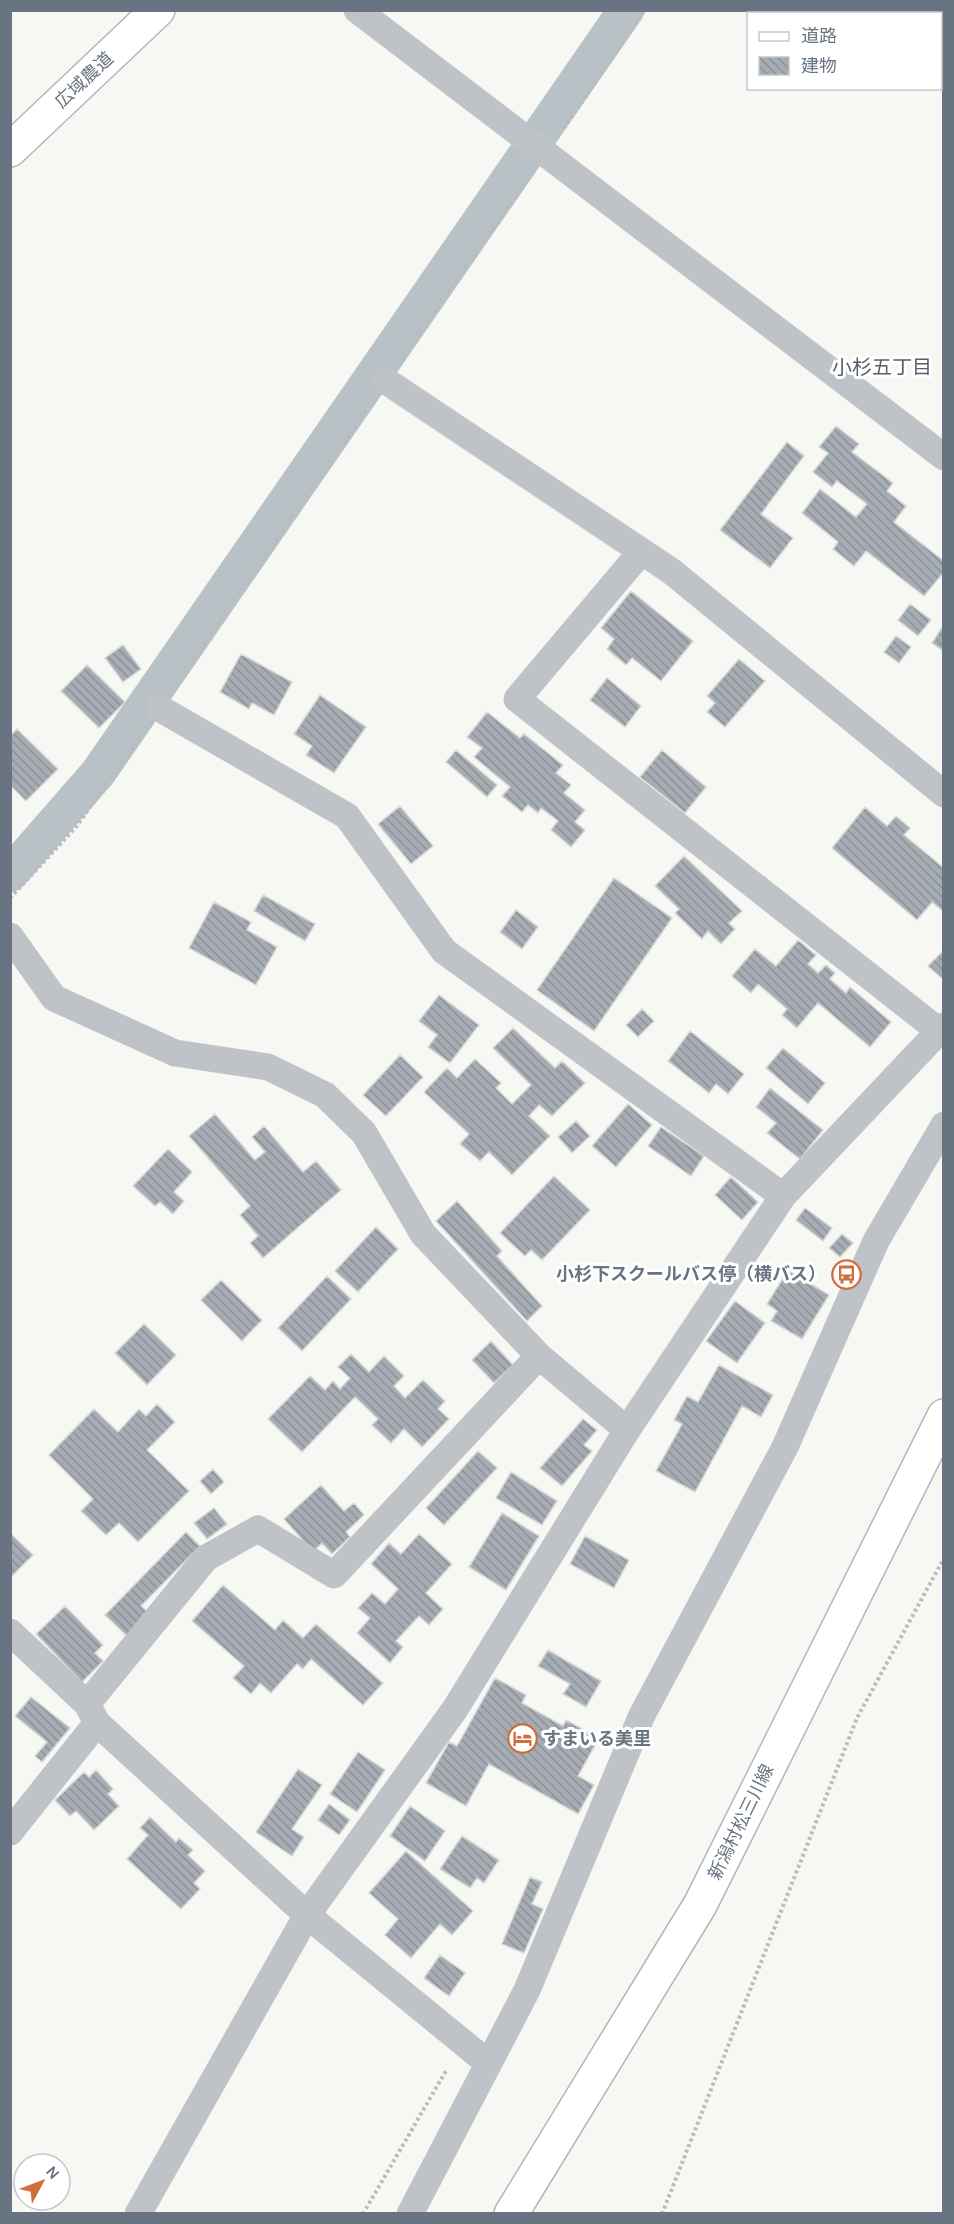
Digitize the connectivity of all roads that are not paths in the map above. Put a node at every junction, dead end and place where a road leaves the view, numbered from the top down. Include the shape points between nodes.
1 (158, 10) edge
2 (357, 10) edge
3 (10, 150) edge
4 (386, 381) road end
5 (944, 457) edge
6 (641, 552) junction
7 (159, 708) road end
8 (944, 794) edge
9 (10, 936) edge
10 (941, 1029) edge
11 (944, 1125) edge
12 (783, 1196) junction
13 (538, 1356) junction
14 (944, 1416) edge
15 (627, 1430) junction
16 (10, 1632) edge
17 (92, 1713) junction
18 (10, 1832) edge
19 (307, 1915) junction
20 (488, 2063) junction
21 (138, 2214) edge
22 (410, 2214) edge
23 (511, 2214) edge

1 - 3 main road, 広域農道
2 - 5 street
4 - 6 street
6 - 8 street via 671,571
6 - 10 street via 517,699
7 - 12 street via 346,816 444,951
9 - 13 street via 54,998 175,1053 268,1067 324,1095 364,1133 423,1234
10 - 12 street
11 - 20 street via 876,1241 785,1447 642,1715 527,1990
12 - 15 street
13 - 15 street
13 - 17 street via 334,1575 258,1529 206,1558
14 - 23 main road, 新潟村松三川線 via 700,1905
15 - 19 street via 455,1709
16 - 17 street
17 - 18 street
17 - 19 street
19 - 20 street
19 - 21 street
20 - 22 street

